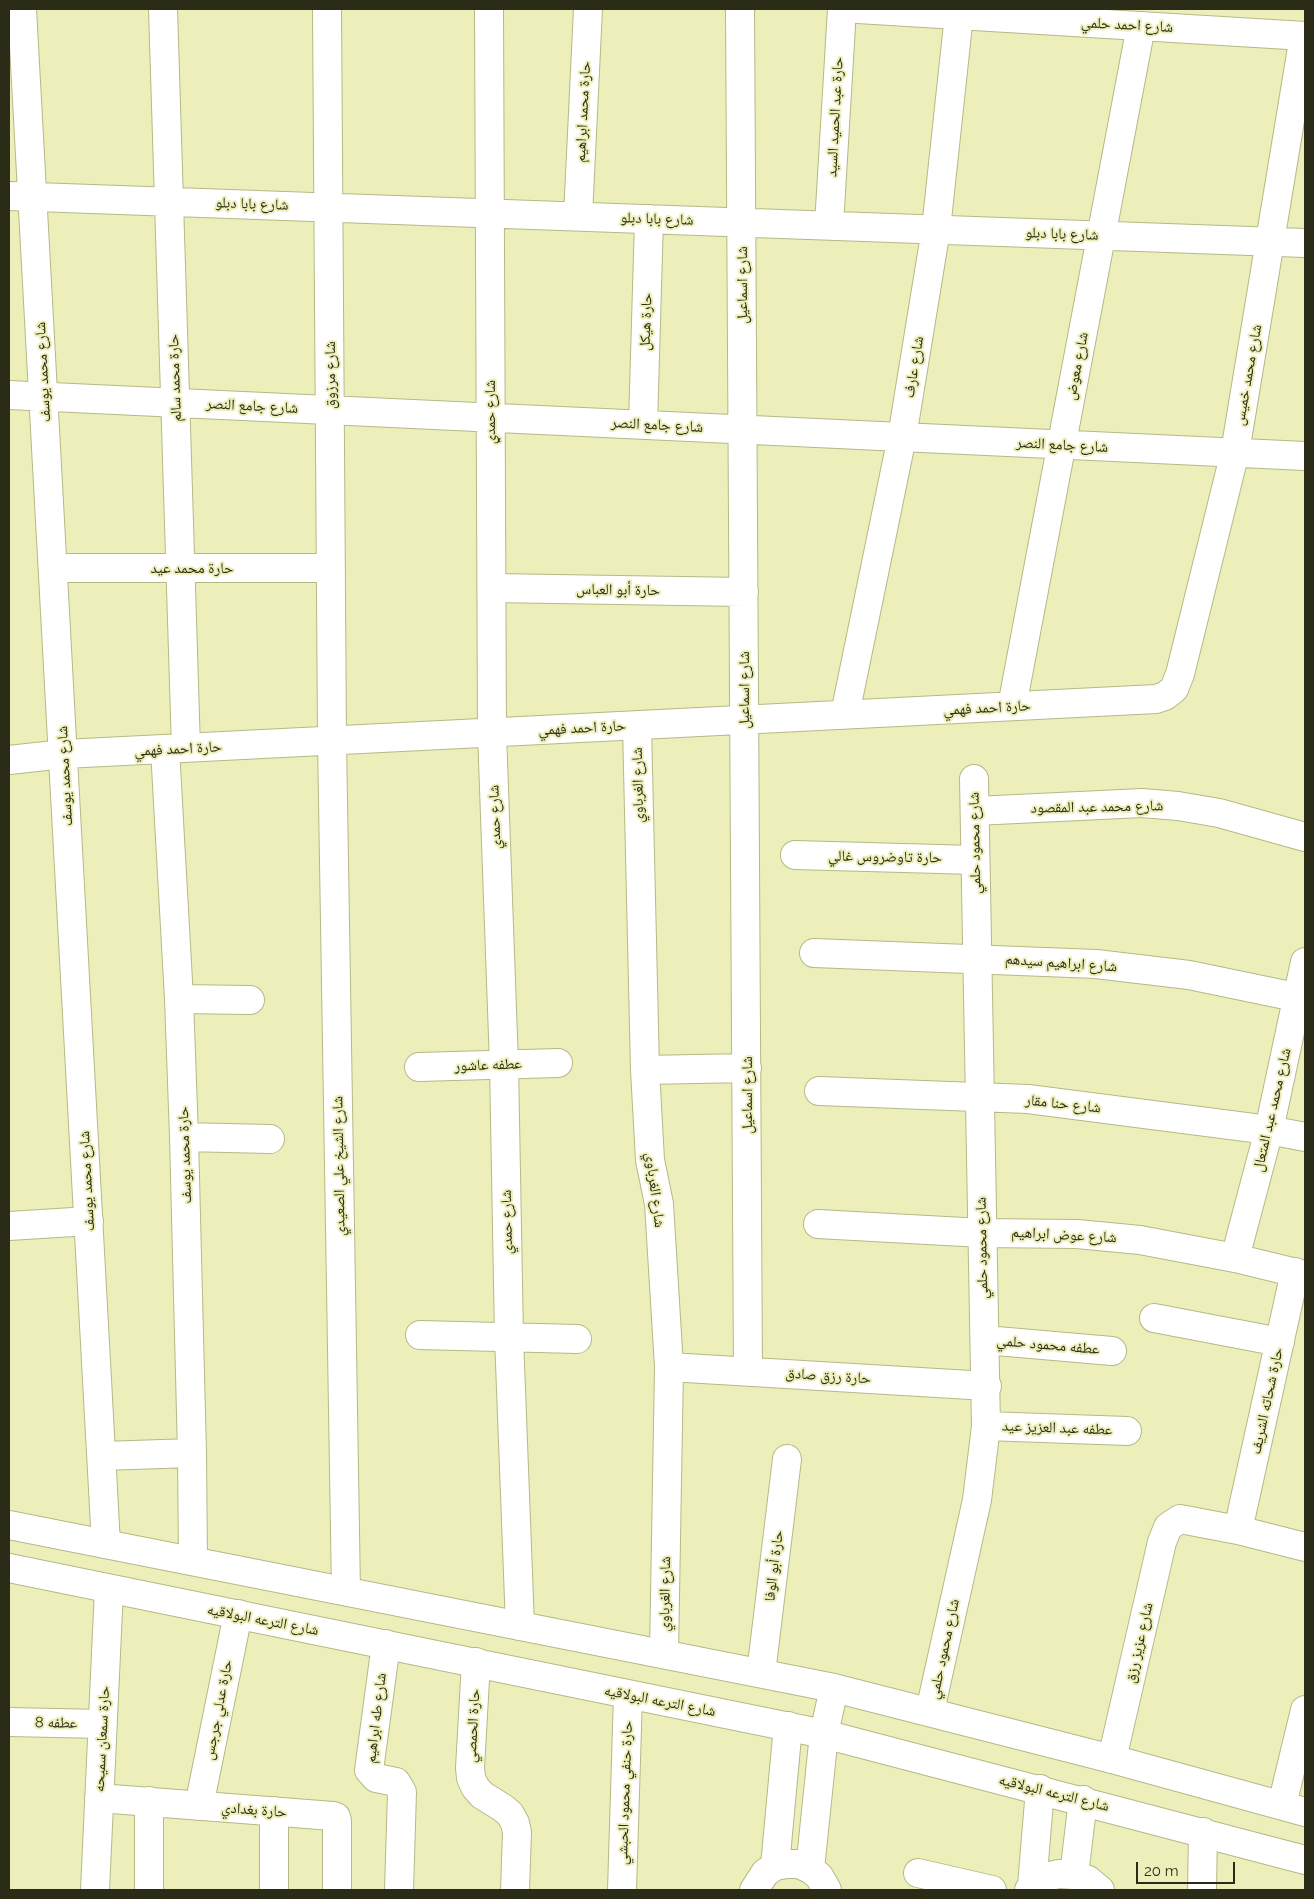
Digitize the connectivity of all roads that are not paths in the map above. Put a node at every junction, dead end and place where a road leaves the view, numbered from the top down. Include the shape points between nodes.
1 (22, 9) edge
2 (164, 9) edge
3 (327, 9) edge
4 (489, 9) edge
5 (588, 9) edge
6 (740, 9) edge
7 (842, 9) edge
8 (858, 9) edge
9 (959, 15) junction
10 (1141, 26) junction
11 (1305, 36) edge
12 (21, 196) edge
13 (170, 201) junction
14 (328, 207) junction
15 (490, 213) junction
16 (578, 216) junction
17 (649, 219) junction
18 (742, 222) junction
19 (829, 225) junction
20 (936, 229) junction
21 (1101, 235) junction
22 (1271, 242) junction
23 (1305, 243) edge
24 (9, 395) edge
25 (44, 397) junction
26 (175, 403) junction
27 (330, 410) junction
28 (490, 418) junction
29 (643, 425) junction
30 (743, 430) junction
31 (902, 437) junction
32 (1062, 445) junction
33 (1235, 452) junction
34 (1305, 456) edge
35 (53, 568) junction
36 (180, 568) junction
37 (331, 568) junction
38 (492, 588) junction
39 (744, 592) junction
40 (1156, 699) joint
41 (1012, 706) junction
42 (845, 714) junction
43 (744, 720) junction
44 (637, 726) junction
45 (492, 733) junction
46 (332, 740) junction
47 (175, 749) junction
48 (64, 754) junction
49 (9, 760) edge
50 (974, 779) dead end
51 (975, 811) junction
52 (1305, 838) edge
53 (795, 855) dead end
54 (976, 860) junction
55 (814, 953) dead end
56 (978, 958) junction
57 (1305, 962) edge
58 (1302, 998) edge
59 (179, 999) junction
60 (250, 1000) dead end
61 (558, 1063) dead end
62 (504, 1064) junction
63 (419, 1067) dead end
64 (747, 1068) junction
65 (645, 1070) junction
66 (819, 1091) dead end
67 (979, 1097) junction
68 (1269, 1130) junction
69 (184, 1137) junction
70 (1305, 1137) edge
71 (270, 1138) dead end
72 (89, 1221) junction
73 (818, 1224) dead end
74 (9, 1226) edge
75 (982, 1233) junction
76 (1235, 1258) junction
77 (1300, 1274) edge
78 (1154, 1318) dead end
79 (420, 1335) dead end
80 (509, 1338) junction
81 (577, 1339) dead end
82 (985, 1340) junction
83 (1280, 1342) junction
84 (1112, 1351) dead end
85 (669, 1367) junction
86 (748, 1371) junction
87 (986, 1386) junction
88 (986, 1426) junction
89 (1127, 1431) dead end
90 (192, 1453) junction
91 (102, 1456) junction
92 (787, 1459) dead end
93 (9, 1525) edge
94 (1238, 1530) junction
95 (106, 1544) junction
96 (1305, 1547) edge
97 (193, 1561) junction
98 (9, 1568) edge
99 (109, 1589) junction
100 (346, 1591) junction
101 (238, 1614) junction
102 (520, 1626) junction
103 (386, 1644) junction
104 (664, 1654) junction
105 (476, 1662) junction
106 (761, 1674) junction
107 (834, 1688) junction
108 (628, 1695) junction
109 (1305, 1710) edge
110 (930, 1711) junction
111 (9, 1722) edge
112 (103, 1724) junction
113 (788, 1726) junction
114 (824, 1734) junction
115 (1112, 1759) junction
116 (1040, 1789) junction
117 (99, 1798) junction
118 (1083, 1800) junction
119 (149, 1802) junction
120 (199, 1806) junction
121 (1293, 1809) edge
122 (274, 1812) junction
123 (1203, 1832) junction
124 (1305, 1860) edge
125 (775, 1866) junction
126 (810, 1869) junction
127 (918, 1873) dead end
128 (1074, 1874) junction
129 (1030, 1888) edge
130 (95, 1890) edge
131 (149, 1890) edge
132 (274, 1890) edge
133 (337, 1890) edge
134 (399, 1890) edge
135 (515, 1890) edge
136 (622, 1890) edge
137 (754, 1890) edge
138 (827, 1890) edge
139 (992, 1890) edge
140 (1100, 1890) edge
141 (1202, 1890) edge

1 - 12 street, شارع محمد يوسف
2 - 13 street, حارة محمد سالم
3 - 14 street, شارع مرزوق
4 - 15 street, شارع حمدي
5 - 16 street, حارة محمد ابراهيم
6 - 18 street, شارع اسماعيل
7 - 19 street, حارة عبد الحميد السيد
8 - 9 street, شارع احمد حلمي
9 - 10 street, شارع احمد حلمي
9 - 20 street, شارع عارف
10 - 11 street, شارع احمد حلمي
10 - 21 street, شارع معوض
11 - 22 street, شارع محمد خميس
12 - 13 street, شارع بابا دبلو
12 - 25 street, شارع محمد يوسف
13 - 14 street, شارع بابا دبلو
13 - 26 street, حارة محمد سالم
14 - 15 street, شارع بابا دبلو
14 - 27 street, شارع مرزوق
15 - 16 street, شارع بابا دبلو
15 - 28 street, شارع حمدي
16 - 17 street, شارع بابا دبلو
17 - 18 street, شارع بابا دبلو
17 - 29 street, حارة هيكل
18 - 19 street, شارع بابا دبلو
18 - 30 street, شارع اسماعيل
19 - 20 street, شارع بابا دبلو
20 - 21 street, شارع بابا دبلو
20 - 31 street, شارع عارف
21 - 22 street, شارع بابا دبلو
21 - 32 street, شارع معوض
22 - 23 street, شارع بابا دبلو
22 - 33 street, شارع محمد خميس
24 - 25 street, شارع جامع النصر
25 - 26 street, شارع جامع النصر
25 - 35 street, شارع محمد يوسف
26 - 27 street, شارع جامع النصر
26 - 36 street, حارة محمد سالم
27 - 28 street, شارع جامع النصر
27 - 37 street, شارع مرزوق
28 - 29 street, شارع جامع النصر
28 - 38 street, شارع حمدي
29 - 30 street, شارع جامع النصر
30 - 31 street, شارع جامع النصر
30 - 39 street, شارع اسماعيل
31 - 32 street, شارع جامع النصر
31 - 42 street, شارع عارف
32 - 33 street, شارع جامع النصر
32 - 41 street, شارع معوض
33 - 34 street, شارع جامع النصر
33 - 40 street, شارع محمد خميس via 1180,674 1174,689
35 - 36 street, حارة محمد عيد
35 - 48 street, شارع محمد يوسف
36 - 37 street, حارة محمد عيد
36 - 47 street, حارة محمد سالم
37 - 46 street, شارع مرزوق
38 - 39 street, حارة أبو العباس
38 - 45 street, شارع حمدي
39 - 43 street, شارع اسماعيل
40 - 41 street, حارة احمد فهمي
41 - 42 street, حارة احمد فهمي
42 - 43 street, حارة احمد فهمي
43 - 44 street, حارة احمد فهمي
43 - 64 street, شارع اسماعيل
44 - 45 street, حارة احمد فهمي
44 - 65 street, شارع الغرباوي
45 - 46 street, حارة احمد فهمي
45 - 62 street, شارع حمدي
46 - 47 street, حارة احمد فهمي
46 - 100 street, شارع الشيخ علي الصعيدي
47 - 48 street, حارة احمد فهمي
47 - 59 street, حارة محمد يوسف
48 - 49 street, حارة احمد فهمي
48 - 72 street, شارع محمد يوسف
50 - 51 street, شارع محمود حلمي
51 - 52 street, شارع محمد عبد المقصود via 1169,805 1219,813
51 - 54 street, شارع محمود حلمي
53 - 54 street, حارة تاوضروس غالي
54 - 56 street, شارع محمود حلمي
55 - 56 street, شارع ابراهيم سيدهم
56 - 58 street, شارع ابراهيم سيدهم via 1096,964 1189,975
56 - 67 street, شارع محمود حلمي
57 - 58 street, شارع محمد عبد المتعال
58 - 68 street, شارع محمد عبد المتعال
59 - 60 street
59 - 69 street, حارة محمد يوسف
61 - 62 street, عطفه عاشور
62 - 63 street, عطفه عاشور
62 - 80 street, شارع حمدي
64 - 65 street
64 - 86 street, شارع اسماعيل
65 - 85 street, شارع الغرباوي via 650,1160 659,1204
66 - 67 street, شارع حنا مقار
67 - 68 street, شارع حنا مقار via 1077,1104
67 - 75 street, شارع محمود حلمي
68 - 70 street, شارع حنا مقار
68 - 76 street, شارع محمد عبد المتعال
69 - 71 street
69 - 90 street, حارة محمد يوسف
72 - 74 street
72 - 91 street, شارع محمد يوسف
73 - 75 street, شارع عوض ابراهيم
75 - 76 street, شارع عوض ابراهيم via 1078,1234 1140,1240
75 - 82 street, شارع محمود حلمي
76 - 77 street, شارع عوض ابراهيم
77 - 83 street, حارة شحاته الشريف
78 - 83 street
79 - 80 street
80 - 81 street
80 - 102 street, شارع حمدي
82 - 84 street, عطفه محمود حلمي
82 - 87 street, شارع محمود حلمي
83 - 94 street, حارة شحاته الشريف
85 - 86 street, حارة رزق صادق
85 - 104 street, شارع الغرباوي
86 - 87 street, حارة رزق صادق
87 - 88 street, شارع محمود حلمي
88 - 89 street, عطفه عبد العزيز عيد
88 - 110 street, شارع محمود حلمي via 977,1500
90 - 91 street
90 - 97 street, حارة محمد يوسف
91 - 95 street, شارع محمد يوسف
92 - 106 street, حارة أبو الوفا
93 - 95 street
94 - 96 street
94 - 115 street, شارع عزيز رزق via 1180,1519 1168,1527
95 - 97 street
97 - 100 street
98 - 99 street, شارع الترعه البولاقيه
99 - 101 street, شارع الترعه البولاقيه
99 - 112 street, حارة سمعان سميحه
100 - 102 street
101 - 103 street, شارع الترعه البولاقيه
101 - 120 street, حارة عدلي جرجس
102 - 104 street
103 - 105 street, شارع الترعه البولاقيه
103 - 134 street, شارع طه ابراهيم via 369,1770 376,1778 396,1782 402,1792
104 - 106 street
105 - 108 street, شارع الترعه البولاقيه
105 - 135 street, حارة الحمصي via 471,1778 475,1787 510,1814 515,1823
106 - 107 street
107 - 110 street
107 - 114 street
108 - 113 street, شارع الترعه البولاقيه
108 - 136 street, حارة حنفي محمود الحبشي
109 - 121 street
110 - 115 street
111 - 112 street, عطفه 8
112 - 117 street, حارة سمعان سميحه
113 - 114 street, شارع الترعه البولاقيه
113 - 125 street
114 - 116 street, شارع الترعه البولاقيه
114 - 126 street
115 - 121 street
116 - 118 street, شارع الترعه البولاقيه
116 - 129 street
117 - 119 street, حارة بغدادي
117 - 130 street, حارة سمعان سميحه
118 - 123 street, شارع الترعه البولاقيه
118 - 128 street
119 - 120 street, حارة بغدادي
119 - 131 street
120 - 122 street, حارة بغدادي
122 - 132 street
122 - 133 street, حارة بغدادي via 336,1818
123 - 124 street, شارع الترعه البولاقيه
123 - 141 street
125 - 126 street via 799,1864
125 - 137 street via 765,1873
126 - 138 street via 820,1876
127 - 139 street
128 - 129 street via 1045,1877
128 - 140 street

